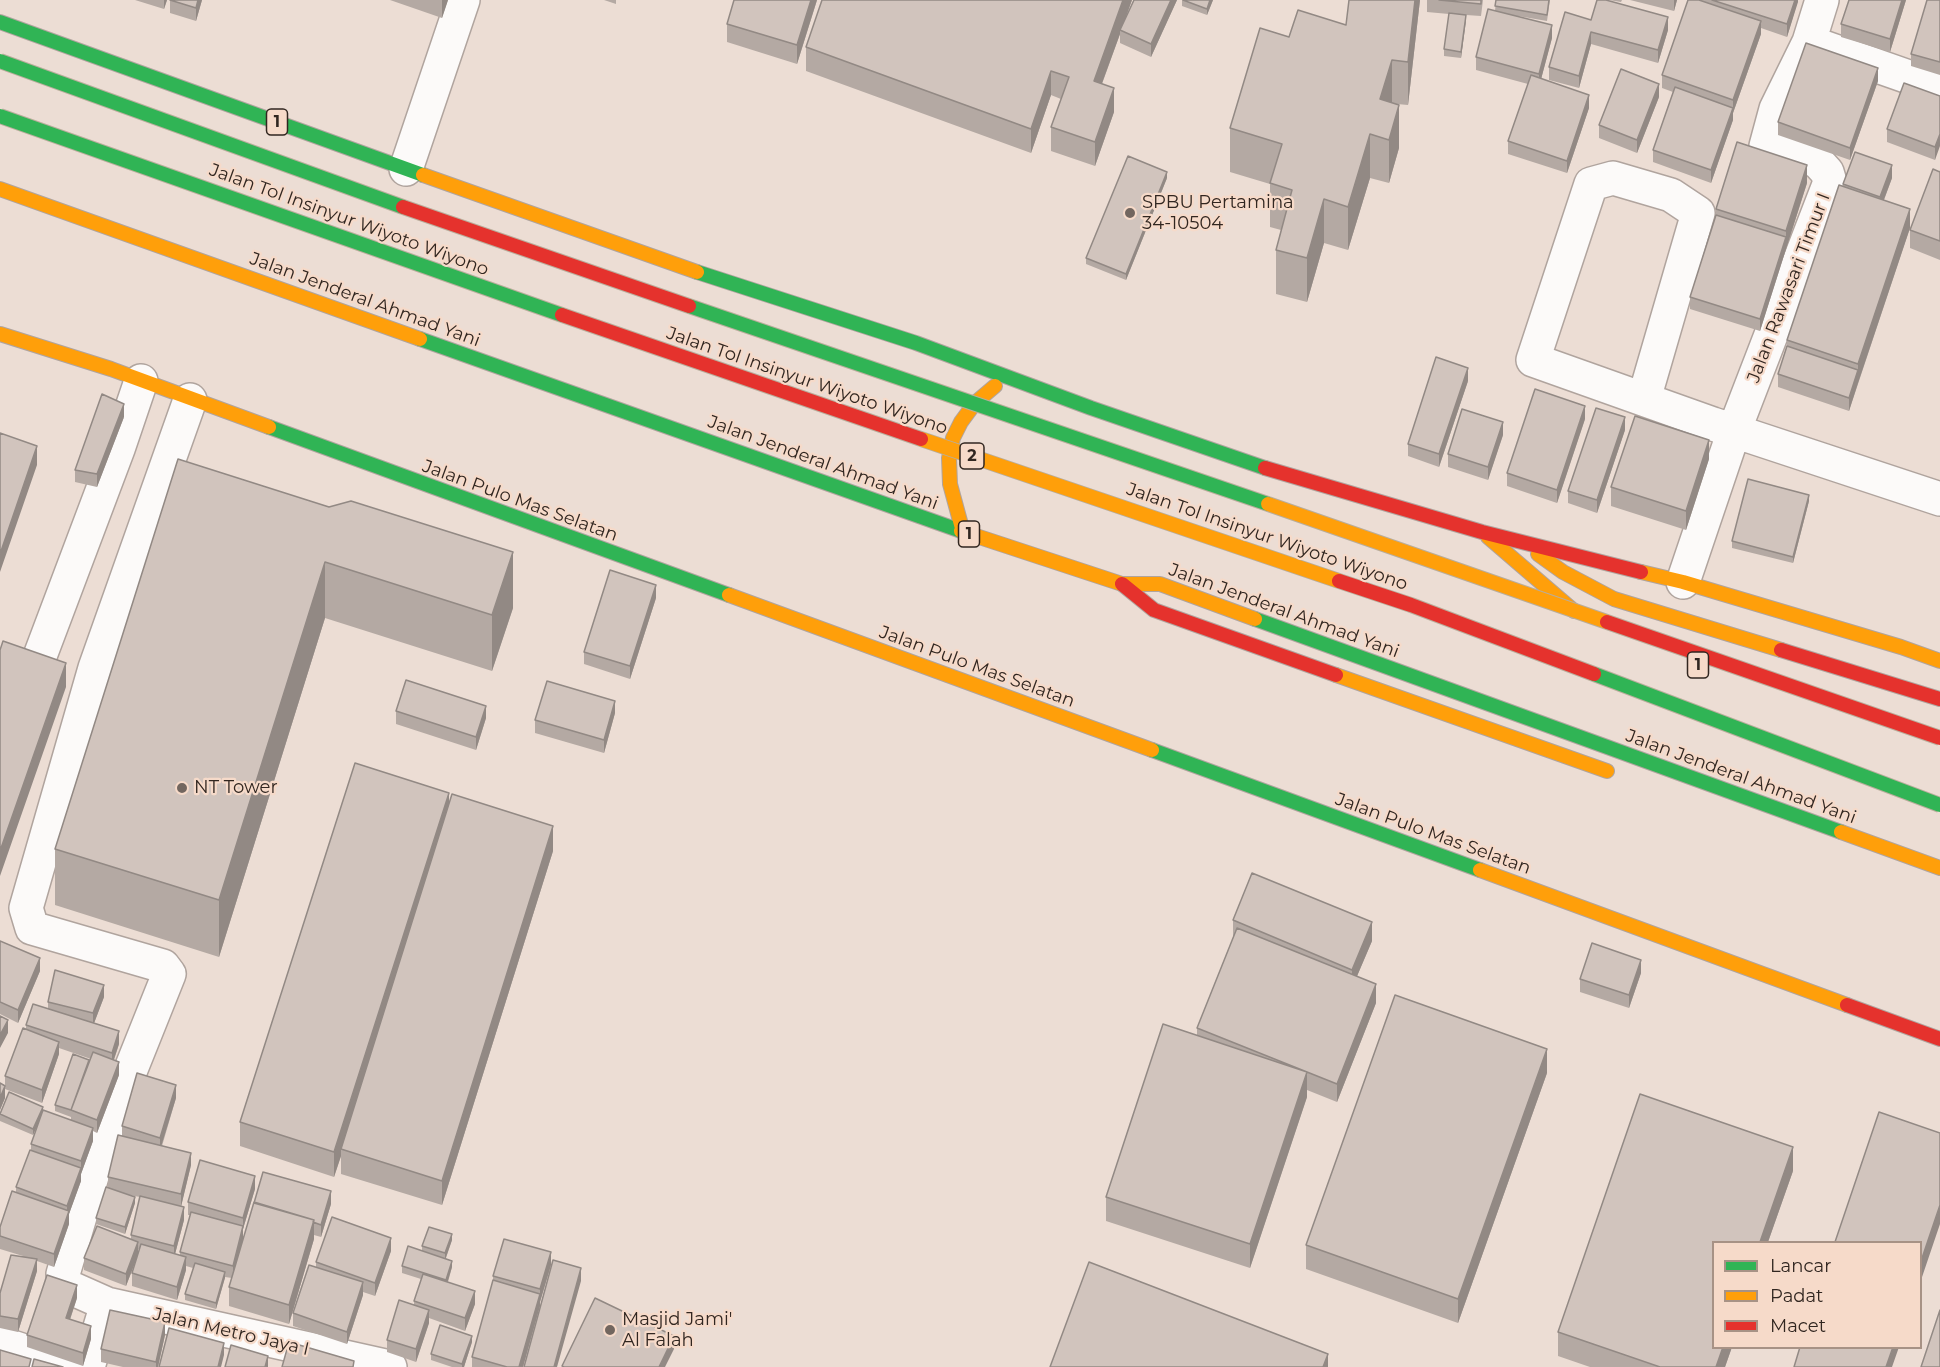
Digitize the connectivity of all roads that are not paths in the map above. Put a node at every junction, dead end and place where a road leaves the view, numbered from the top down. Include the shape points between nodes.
1 (462, 0) edge
2 (1822, 0) edge
3 (0, 22) edge
4 (1809, 42) junction
5 (0, 62) edge
6 (1940, 88) edge
7 (0, 116) edge
8 (406, 169) junction
9 (0, 189) edge
10 (0, 334) edge
11 (1006, 377) junction
12 (141, 381) junction
13 (1644, 399) junction
14 (190, 400) junction
15 (1734, 431) junction
16 (1940, 499) edge
17 (963, 532) junction
18 (1482, 532) junction
19 (1520, 541) junction
20 (1683, 582) junction
21 (1122, 584) junction
22 (40, 656) edge
23 (1940, 661) edge
24 (1940, 699) edge
25 (1940, 738) edge
26 (1940, 750) edge
27 (1624, 777) dead end
28 (1940, 806) edge
29 (1940, 868) edge
30 (1940, 1039) edge
31 (72, 1126) edge
32 (104, 1139) junction
33 (107, 1304) junction
34 (0, 1344) edge
35 (371, 1365) edge
36 (75, 1367) edge
37 (88, 1367) edge

1 - 8 street
2 - 4 street, Jalan Rawasari Timur I
3 - 8 main road, 1
4 - 6 street
4 - 15 street, Jalan Rawasari Timur I via 1776,109 1766,146 1816,161 1827,172 1830,182
5 - 25 main road, Jalan Tol Insinyur Wiyoto Wiyono, bridge via 458,227
7 - 28 main road, Jalan Tol Insinyur Wiyoto Wiyono / 2, bridge via 706,366 1411,605
8 - 11 main road, 1
9 - 17 main road, Jalan Jenderal Ahmad Yani / 1
10 - 12 main road, Jalan Pulo Mas Selatan
11 - 17 main road via 975,403 953,438 950,484
11 - 18 main road, 1 via 1287,476
12 - 14 main road, Jalan Pulo Mas Selatan
12 - 22 street
13 - 13 street via 1533,360 1591,184 1613,178 1671,195 1698,213
13 - 15 street
14 - 30 main road, Jalan Pulo Mas Selatan
14 - 32 street, Jalan Metro Jaya I via 95,668 26,908 33,928 163,966 169,974
15 - 16 street
15 - 20 street, Jalan Rawasari Timur I
17 - 21 main road, Jalan Jenderal Ahmad Yani / 1
18 - 19 main road, 1
18 - 26 main road, 1 via 1590,624
19 - 20 main road, 1
19 - 24 main road via 1563,573 1614,600
20 - 23 main road, 1
21 - 27 main road via 1154,610
21 - 29 main road, Jalan Jenderal Ahmad Yani / 1 via 1160,584
31 - 32 street
32 - 33 street, Jalan Metro Jaya I via 63,1274 64,1282 71,1288
33 - 35 street, Jalan Metro Jaya I
33 - 37 street
34 - 36 street

